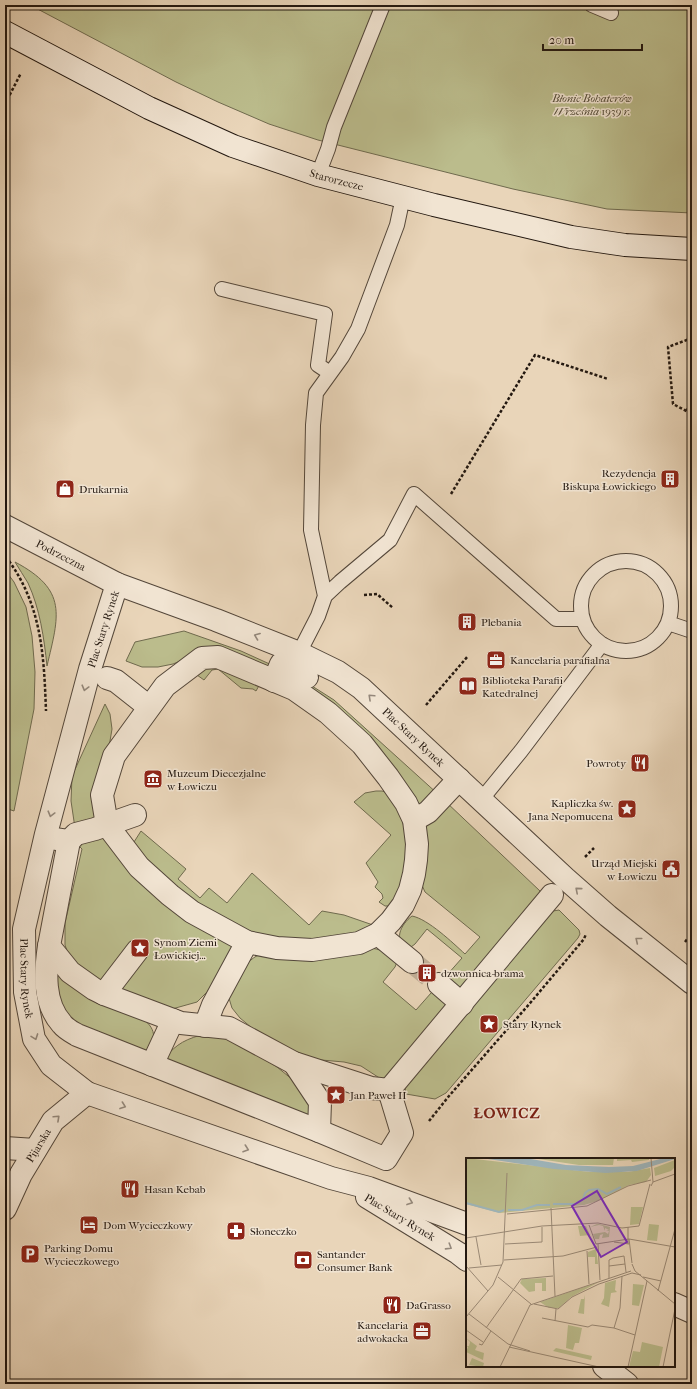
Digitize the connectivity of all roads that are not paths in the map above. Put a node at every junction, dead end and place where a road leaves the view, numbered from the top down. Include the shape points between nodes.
1 (383, 5) edge
2 (592, 5) edge
3 (611, 13) dead end
4 (5, 32) edge
5 (318, 175) junction
6 (404, 197) junction
7 (692, 249) edge
8 (222, 289) dead end
9 (330, 373) junction
10 (5, 526) edge
11 (118, 584) junction
12 (325, 596) junction
13 (583, 619) junction
14 (668, 623) junction
15 (692, 631) edge
16 (602, 644) junction
17 (299, 653) junction
18 (307, 677) dead end
19 (107, 678) dead end
20 (274, 681) junction
21 (149, 707) junction
22 (459, 779) junction
23 (480, 800) junction
24 (135, 815) dead end
25 (414, 820) junction
26 (107, 825) junction
27 (45, 838) junction
28 (69, 841) junction
29 (552, 895) dead end
30 (378, 934) junction
31 (247, 942) junction
32 (49, 946) junction
33 (137, 951) dead end
34 (412, 962) tunnel mouth
35 (692, 983) edge
36 (439, 984) tunnel mouth
37 (104, 994) junction
38 (462, 1004) junction
39 (173, 1020) junction
40 (205, 1026) junction
41 (294, 1063) junction
42 (152, 1065) junction
43 (389, 1090) junction
44 (87, 1093) junction
45 (319, 1131) junction
46 (5, 1148) edge
47 (35, 1150) junction
48 (330, 1178) junction
49 (5, 1209) edge
50 (466, 1224) edge
51 (466, 1259) edge
52 (675, 1304) edge
53 (692, 1312) edge
54 (605, 1367) edge
55 (627, 1384) edge

1 - 5 lane via 334,127
2 - 3 lane
4 - 5 street, Starorzecze via 149,108 233,146
5 - 6 street, Starorzecze
6 - 7 street, Starorzecze via 570,237 625,245
6 - 9 lane via 397,225 358,329
8 - 9 lane via 325,314 318,365
9 - 12 lane via 316,393 313,425 311,530
10 - 11 street, Podrzeczna
17 -> 11 street, Plac Stary Rynek
11 -> 27 street, Plac Stary Rynek via 90,670
12 - 13 lane via 390,540 414,494 556,619
12 - 17 lane
13 - 14 lane via 582,598 591,579 608,565 628,562 639,563 649,568 664,582 671,602
13 - 16 lane via 587,629
14 - 15 lane
14 - 16 lane via 662,633 645,647 623,651
16 - 23 lane via 521,751
22 -> 17 street, Plac Stary Rynek via 361,688 338,672
18 - 20 street via 281,664
19 - 21 street via 116,681
20 - 21 street via 218,657 202,658 165,686
20 - 25 street via 294,689 328,713 362,744 406,803
21 - 26 street via 114,756 102,794
22 - 23 street, Plac Stary Rynek
22 - 25 street via 428,812
35 -> 23 street, Plac Stary Rynek via 608,916
24 - 26 street
25 - 30 street via 417,844 410,890 403,905
26 - 28 street via 76,834
26 - 31 street via 139,866 170,895 192,912
27 - 28 street
27 -> 44 street, Plac Stary Rynek via 24,929 25,992 34,1039 51,1066
28 - 32 street
29 - 38 street
30 - 31 street via 359,943 312,950 277,948
30 - 34 street
31 - 40 street via 213,1005
32 - 37 street via 70,972
32 - 42 street via 46,972 49,997 54,1013 62,1025 77,1035
33 - 37 street
36 - 38 street
37 - 39 street
38 - 43 street
39 - 40 street
39 - 42 street
40 - 41 street via 229,1028
41 - 43 street via 371,1088
41 - 45 street via 320,1102
42 - 45 street
43 - 45 street via 402,1133 386,1159
47 -> 44 street, Pijarska via 53,1121
44 -> 48 street, Plac Stary Rynek
46 - 47 street
47 - 49 street, Pijarska
48 -> 50 street, Plac Stary Rynek via 369,1188
48 -> 51 street, Plac Stary Rynek via 365,1195
52 - 53 street
54 - 55 street

